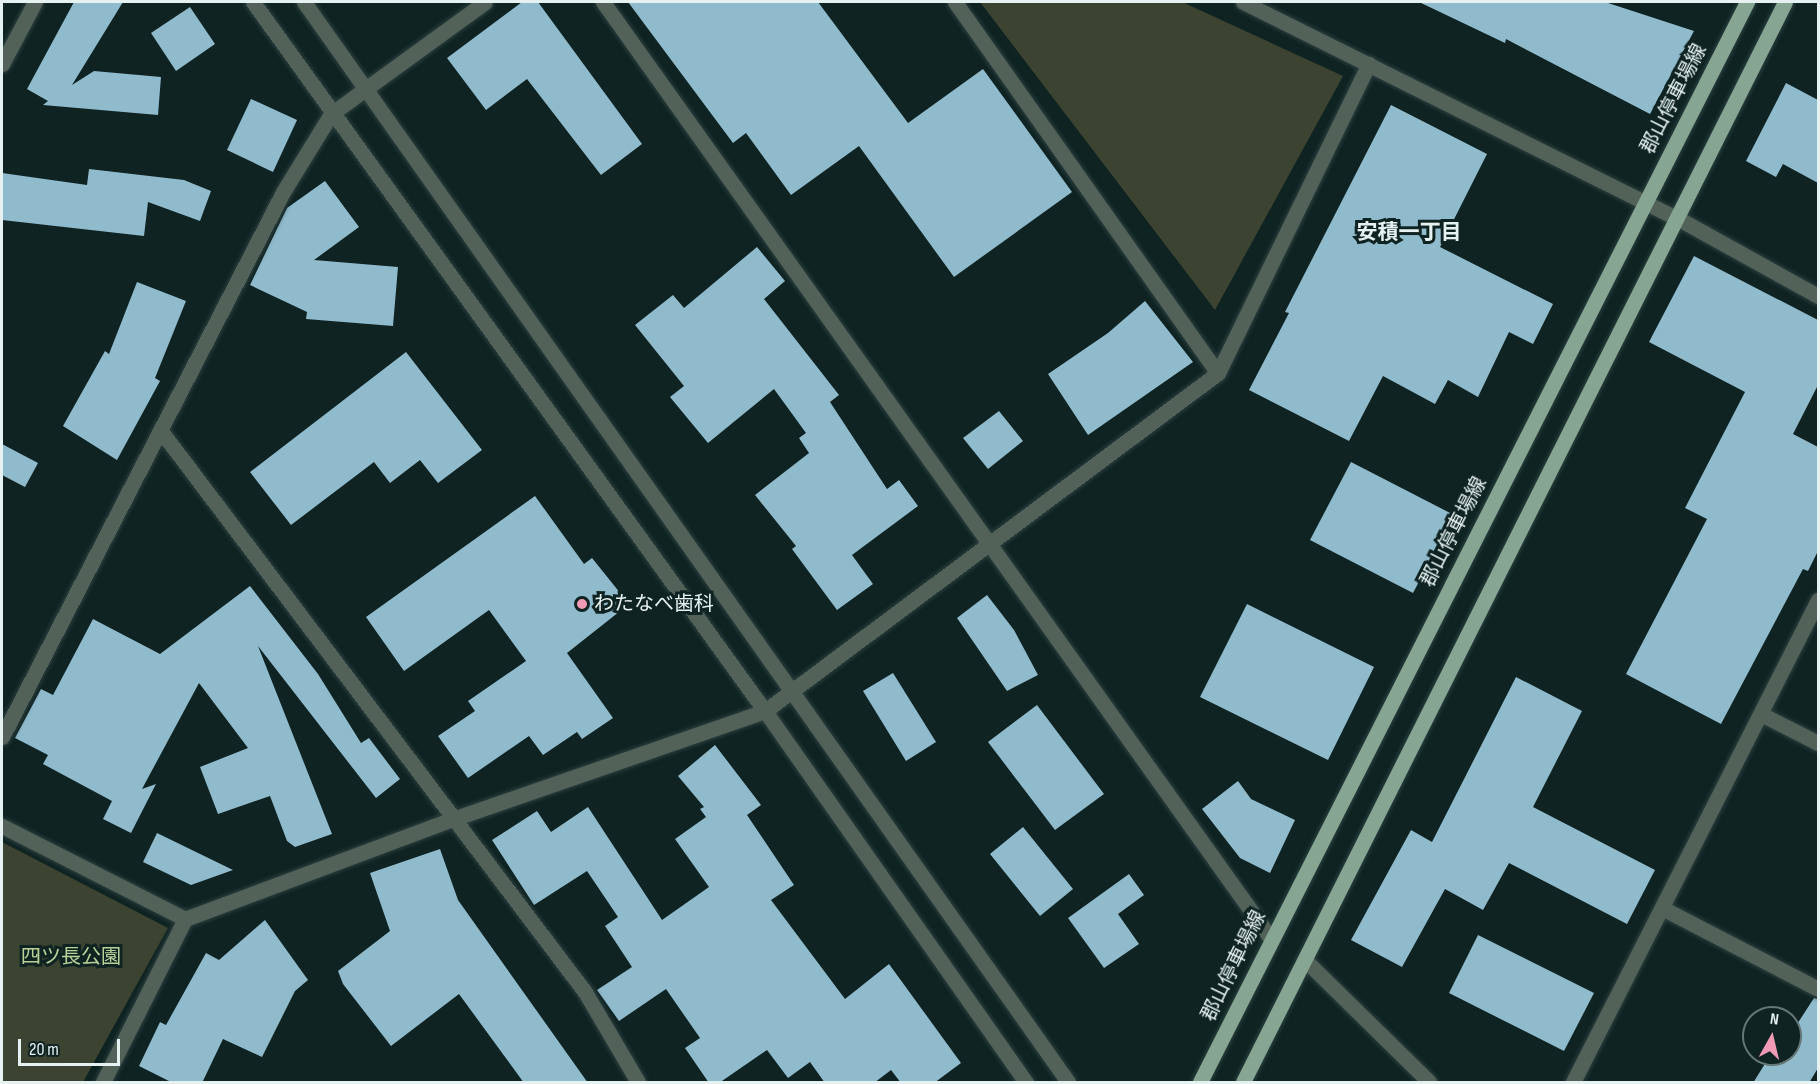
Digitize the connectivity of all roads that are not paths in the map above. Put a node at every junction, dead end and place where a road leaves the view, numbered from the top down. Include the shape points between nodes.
1 (35, 2) edge
2 (253, 2) edge
3 (304, 2) edge
4 (484, 2) edge
5 (603, 2) edge
6 (955, 2) edge
7 (1243, 2) edge
8 (1747, 2) edge
9 (1785, 2) edge
10 (2, 64) edge
11 (1369, 64) junction
12 (367, 90) junction
13 (331, 114) junction
14 (1646, 202) junction
15 (1679, 219) junction
16 (1818, 296) edge
17 (1218, 374) junction
18 (161, 431) junction
19 (990, 544) junction
20 (1818, 600) edge
21 (795, 690) junction
22 (765, 711) junction
23 (1761, 714) junction
24 (2, 737) edge
25 (1818, 743) edge
26 (453, 819) junction
27 (2, 826) edge
28 (1662, 908) junction
29 (185, 919) junction
30 (1271, 939) junction
31 (1305, 960) junction
32 (1818, 988) edge
33 (104, 1083) edge
34 (638, 1083) edge
35 (1026, 1083) edge
36 (1068, 1083) edge
37 (1200, 1083) edge
38 (1243, 1083) edge
39 (1429, 1083) edge
40 (1573, 1083) edge

1 - 10 street
2 - 13 street
3 - 12 street
4 - 12 street
5 - 19 street
6 - 17 street
7 - 11 street
8 - 14 main road, 郡山停車場線
9 - 15 main road
11 - 14 street
11 - 17 street
12 - 13 street
12 - 21 street
13 - 18 street via 284,192
13 - 22 street
14 - 15 street
14 - 30 main road, 郡山停車場線
15 - 16 street
15 - 31 main road
17 - 19 street
18 - 24 street
18 - 26 street
19 - 21 street
19 - 30 street
20 - 23 street
21 - 22 street
21 - 36 street
22 - 26 street
22 - 35 street
23 - 25 street
23 - 28 street
26 - 29 street
26 - 34 street via 585,992
27 - 29 street
28 - 32 street
28 - 40 street
29 - 33 street
30 - 37 main road, 郡山停車場線
31 - 38 main road
31 - 39 street

